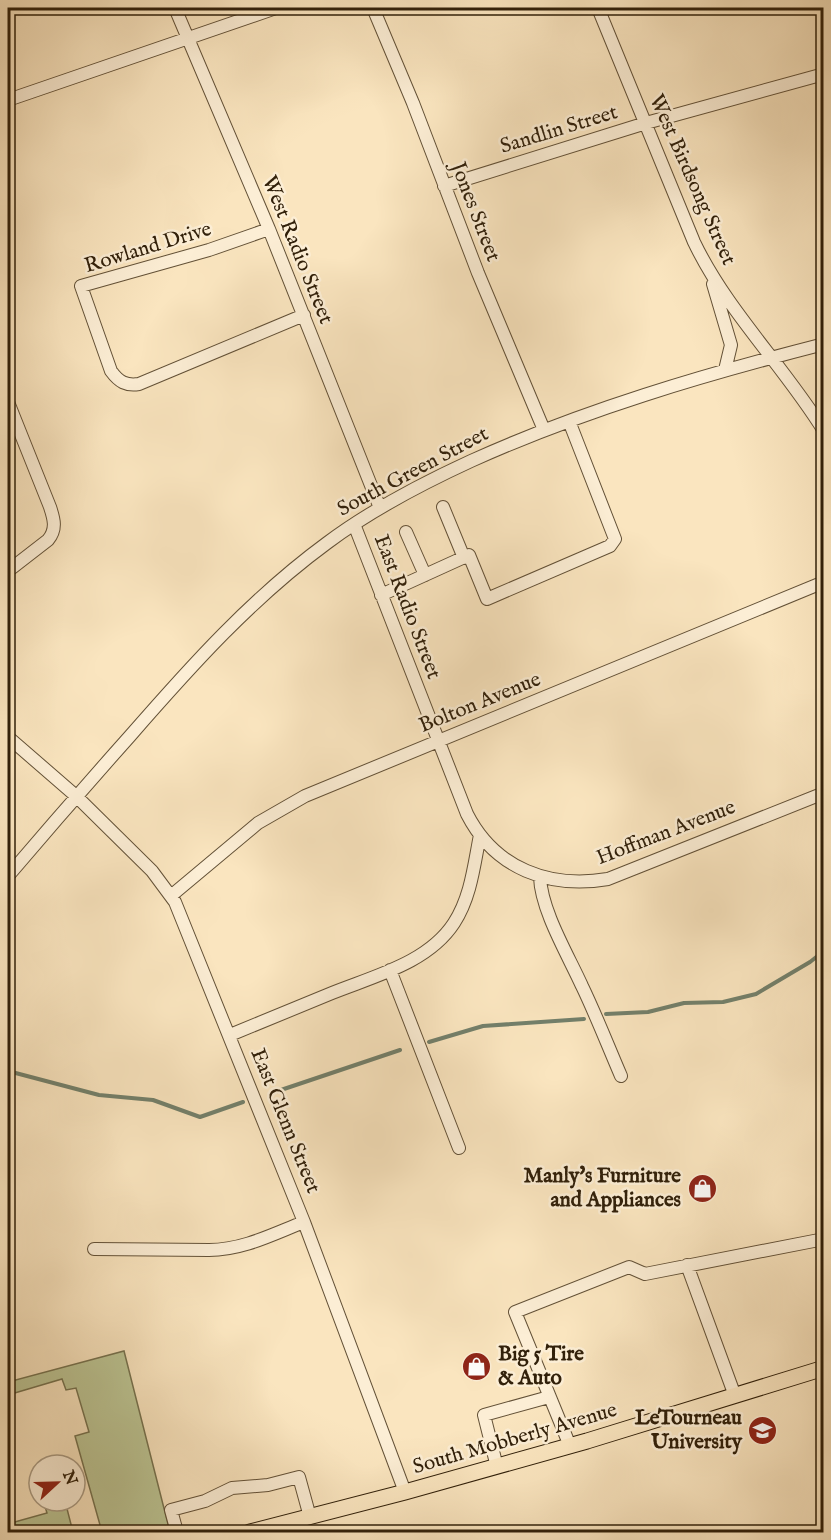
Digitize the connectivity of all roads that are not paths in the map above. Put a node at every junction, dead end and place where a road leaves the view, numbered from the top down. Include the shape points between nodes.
1 (175, 8) edge
2 (276, 8) edge
3 (373, 8) edge
4 (598, 8) edge
5 (187, 37) junction
6 (824, 74) edge
7 (8, 100) edge
8 (646, 123) junction
9 (444, 186) junction
10 (268, 229) junction
11 (709, 272) junction
12 (303, 315) junction
13 (824, 344) edge
14 (771, 357) junction
15 (725, 370) junction
16 (8, 402) edge
17 (568, 421) junction
18 (544, 430) junction
19 (824, 431) edge
20 (443, 507) dead end
21 (380, 508) junction
22 (354, 524) junction
23 (406, 532) dead end
24 (464, 558) junction
25 (8, 571) edge
26 (425, 575) junction
27 (824, 582) edge
28 (381, 595) junction
29 (8, 737) edge
30 (438, 741) junction
31 (824, 793) edge
32 (76, 796) junction
33 (480, 835) junction
34 (8, 876) edge
35 (540, 877) junction
36 (172, 895) junction
37 (390, 970) junction
38 (230, 1035) junction
39 (621, 1076) dead end
40 (459, 1148) dead end
41 (304, 1222) junction
42 (824, 1239) edge
43 (94, 1249) dead end
44 (687, 1265) junction
45 (824, 1368) edge
46 (735, 1396) junction
47 (549, 1397) junction
48 (570, 1446) junction
49 (497, 1467) junction
50 (405, 1492) junction
51 (310, 1517) junction
52 (177, 1533) edge
53 (249, 1533) edge

1 - 5 street, West Radio Street
2 - 5 street
3 - 9 street, Jones Street
4 - 8 street, West Birdsong Street
5 - 7 street
5 - 10 street, West Radio Street
6 - 8 street, Sandlin Street
8 - 9 street, Sandlin Street
8 - 11 street, West Birdsong Street
9 - 18 street, Jones Street
10 - 12 street, West Radio Street
10 - 12 street, Rowland Drive via 81,286 111,371 128,385 139,384
11 - 14 street, West Birdsong Street
11 - 15 street via 731,345
12 - 21 street, West Radio Street
13 - 14 street, South Green Street
14 - 15 street, South Green Street
14 - 19 street, West Birdsong Street
15 - 17 street, South Green Street
16 - 25 street via 55,525 48,540
17 - 18 street, South Green Street
17 - 24 street via 615,540 610,546 487,599 469,555
18 - 21 street, South Green Street via 442,475
20 - 24 street
21 - 22 street, South Green Street
22 - 28 street, East Radio Street
22 - 32 street, South Green Street via 248,608
23 - 26 street
24 - 26 street
26 - 28 street
27 - 30 street, Bolton Avenue
28 - 30 street, East Radio Street
29 - 32 street, East Glenn Street
30 - 33 street, East Radio Street via 467,814
30 - 36 street, Bolton Avenue via 282,808
31 - 35 street, Hoffman Avenue via 608,879 567,882
32 - 34 street, South Green Street
32 - 36 street, East Glenn Street
33 - 35 street, Hoffman Avenue via 504,857
33 - 37 street via 465,901 454,922 428,950
35 - 39 street via 548,910
36 - 38 street, East Glenn Street
37 - 38 street
37 - 40 street
38 - 41 street, East Glenn Street
41 - 43 street via 227,1249
41 - 50 street, East Glenn Street
42 - 44 street
44 - 46 street
44 - 47 street via 645,1274 629,1267 515,1312
45 - 46 main road, South Mobberly Avenue
46 - 48 main road, South Mobberly Avenue
47 - 48 street
47 - 49 street via 484,1416
48 - 49 main road, South Mobberly Avenue
49 - 50 main road, South Mobberly Avenue
50 - 51 main road, South Mobberly Avenue
51 - 52 street via 300,1477 268,1485 237,1486 205,1501 171,1510
51 - 53 main road, South Mobberly Avenue

